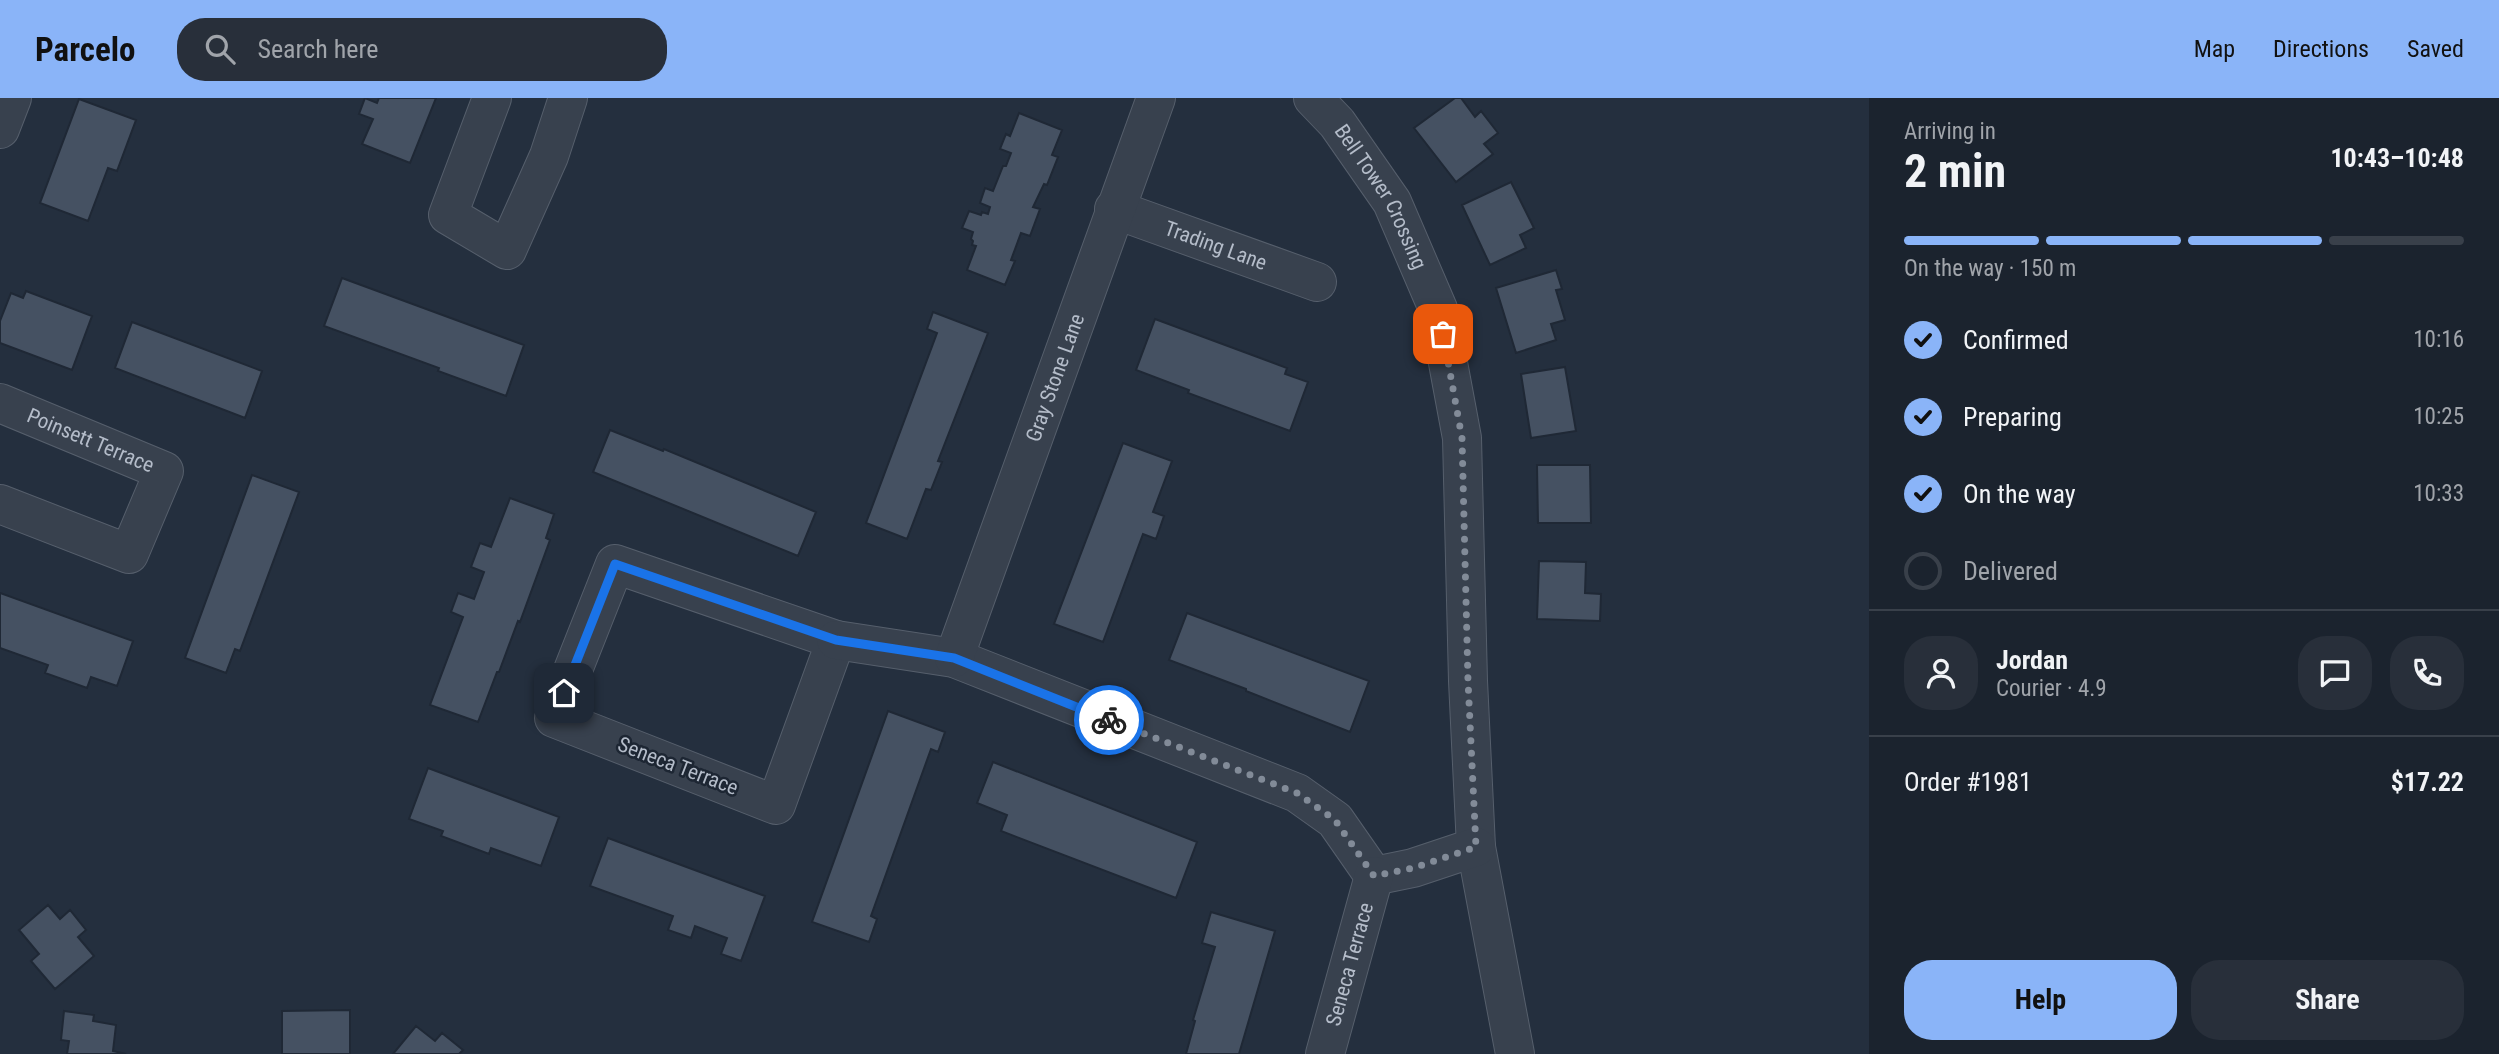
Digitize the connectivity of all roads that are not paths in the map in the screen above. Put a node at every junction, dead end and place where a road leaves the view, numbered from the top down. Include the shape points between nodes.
1 (12, 98) edge
2 (492, 98) edge
3 (568, 98) edge
4 (1156, 98) edge
5 (1313, 98) edge
6 (0, 129) edge
7 (1114, 209) junction
8 (1317, 282) dead end
9 (0, 403) edge
10 (0, 504) edge
11 (836, 640) junction
12 (954, 658) junction
13 (1476, 847) junction
14 (1374, 876) junction
15 (1325, 1054) edge
16 (1515, 1054) edge

1 - 6 street
2 - 3 street via 448,215 507,250 549,156
4 - 7 street, Gray Stone Lane
5 - 13 street, Bell Tower Crossing via 1337,123 1392,202 1438,309 1462,438
7 - 8 street, Trading Lane
7 - 12 street, Gray Stone Lane
9 - 10 street, Poinsett Terrace via 164,471 129,554
11 - 11 street, Seneca Terrace via 615,564 554,718 776,805
11 - 12 street, Seneca Terrace
12 - 14 street, Seneca Terrace via 1297,793 1335,820
13 - 14 street, Seneca Terrace
13 - 16 street, Bell Tower Crossing
14 - 15 street, Seneca Terrace

